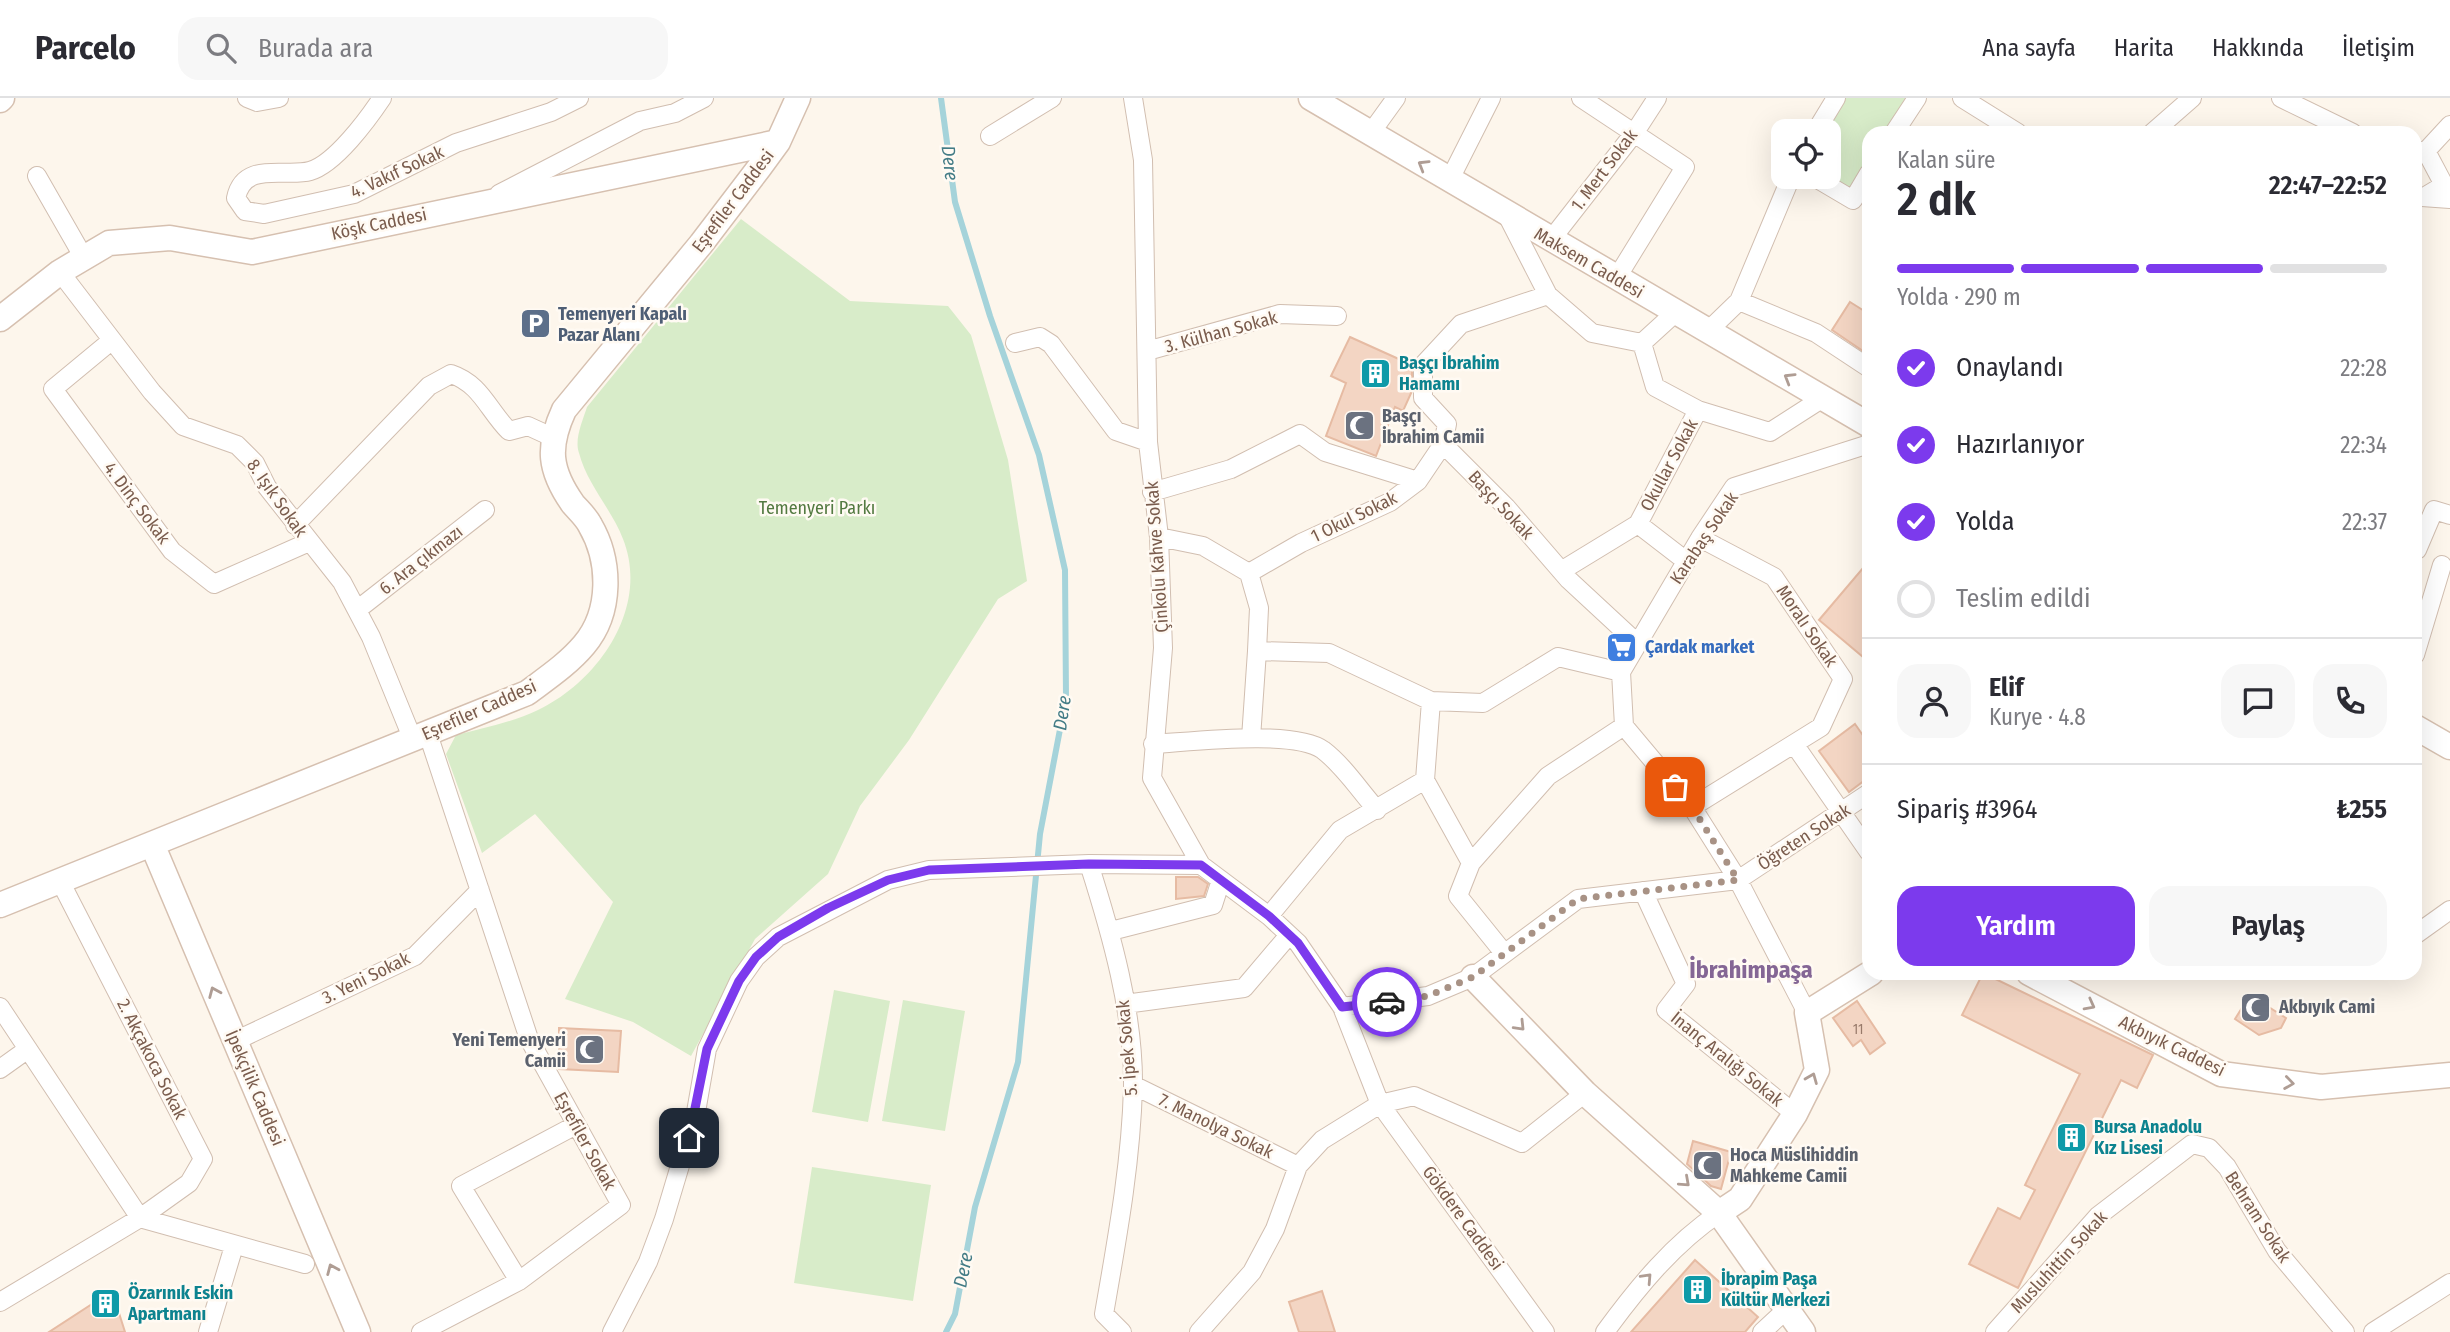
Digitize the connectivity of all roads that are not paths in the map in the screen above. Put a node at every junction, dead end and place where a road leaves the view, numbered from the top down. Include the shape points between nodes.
1 (247, 98) edge
2 (279, 98) edge
3 (382, 98) edge
4 (579, 98) edge
5 (704, 98) edge
6 (798, 98) edge
7 (1052, 98) edge
8 (1133, 98) edge
9 (1312, 98) edge
10 (1396, 98) edge
11 (1491, 98) edge
12 (1581, 98) edge
13 (1657, 98) edge
14 (1836, 98) edge
15 (1917, 98) edge
16 (1962, 98) edge
17 (2192, 98) edge
18 (2281, 98) edge
19 (1823, 119) edge
20 (2450, 125) edge
21 (1899, 126) edge
22 (2007, 126) edge
23 (2160, 126) edge
24 (2339, 126) edge
25 (1634, 132) junction
26 (1370, 134) junction
27 (990, 136) dead end
28 (778, 142) junction
29 (2422, 149) edge
30 (2422, 154) edge
31 (37, 176) dead end
32 (1449, 181) junction
33 (1862, 185) edge
34 (1786, 189) edge
35 (1834, 189) edge
36 (2422, 195) edge
37 (2422, 196) edge
38 (2450, 199) edge
39 (487, 201) junction
40 (1507, 215) junction
41 (1550, 241) junction
42 (84, 258) junction
43 (60, 272) junction
44 (1616, 279) junction
45 (1548, 295) junction
46 (1739, 301) junction
47 (1676, 312) junction
48 (1337, 316) dead end
49 (0, 319) edge
50 (1709, 330) junction
51 (111, 341) junction
52 (1015, 343) dead end
53 (1642, 343) junction
54 (1147, 352) junction
55 (1862, 364) edge
56 (1823, 398) junction
57 (1698, 410) junction
58 (1862, 421) edge
59 (552, 438) junction
60 (1147, 442) junction
61 (1443, 444) junction
62 (1862, 446) edge
63 (1418, 481) junction
64 (1152, 492) junction
65 (485, 510) dead end
66 (2450, 515) edge
67 (1638, 524) junction
68 (295, 525) junction
69 (2422, 536) edge
70 (1159, 537) junction
71 (1700, 538) junction
72 (309, 542) junction
73 (2422, 552) edge
74 (1686, 561) junction
75 (2446, 566) edge
76 (1561, 571) junction
77 (1249, 573) junction
78 (357, 610) junction
79 (2422, 635) edge
80 (1637, 643) junction
81 (1257, 651) junction
82 (1621, 672) junction
83 (1431, 701) junction
84 (1624, 726) junction
85 (2422, 731) edge
86 (420, 737) junction
87 (1251, 738) junction
88 (1153, 744) junction
89 (1794, 744) junction
90 (2450, 747) edge
91 (1424, 780) junction
92 (1862, 798) edge
93 (1692, 807) junction
94 (1377, 810) junction
95 (1842, 814) junction
96 (1862, 842) edge
97 (152, 844) junction
98 (1471, 863) junction
99 (1089, 864) junction
100 (1201, 865) junction
101 (1221, 880) junction
102 (1738, 880) junction
103 (60, 881) junction
104 (480, 890) junction
105 (1643, 891) junction
106 (0, 905) edge
107 (2450, 910) edge
108 (1269, 916) junction
109 (2422, 930) edge
110 (1111, 931) junction
111 (1289, 935) junction
112 (1504, 953) junction
113 (1473, 977) junction
114 (1862, 979) edge
115 (2042, 980) edge
116 (1125, 1003) junction
117 (0, 1007) edge
118 (1342, 1007) junction
119 (1807, 1013) junction
120 (235, 1041) junction
121 (28, 1049) junction
122 (0, 1069) edge
123 (2450, 1075) edge
124 (1133, 1085) junction
125 (1585, 1093) junction
126 (1381, 1104) junction
127 (1795, 1114) junction
128 (576, 1125) junction
129 (2192, 1144) joint
130 (1298, 1166) junction
131 (1719, 1213) junction
132 (139, 1218) junction
133 (234, 1245) junction
134 (305, 1264) dead end
135 (519, 1281) junction
136 (2450, 1283) edge
137 (0, 1302) edge
138 (1787, 1309) junction
139 (208, 1332) edge
140 (359, 1332) edge
141 (421, 1332) edge
142 (612, 1332) edge
143 (1122, 1332) edge
144 (1199, 1332) edge
145 (1545, 1332) edge
146 (1605, 1332) edge
147 (1762, 1332) edge
148 (1803, 1332) edge
149 (1995, 1332) edge
150 (2345, 1332) edge
151 (2373, 1332) edge

1 - 2 street via 257,102
3 - 4 street, 4. Vakıf Sokak via 337,152 310,171 253,175 238,189 236,198 245,211 264,214 354,194 456,143 551,112
5 - 39 street via 675,113 640,121
6 - 28 main road, Eşrefiler Caddesi
7 - 27 street
8 - 54 street, Çinkolu Kahve Sokak via 1143,160
9 - 26 main road, Maksem Caddesi
10 - 26 street
11 - 32 street
12 - 25 street
13 - 25 street, 1. Mert Sokak
14 - 19 street
15 - 21 street
16 - 22 street
17 - 23 street
18 - 24 street
20 - 29 street
25 - 41 street, 1. Mert Sokak
25 - 44 street via 1685,167
32 -> 26 main road, Maksem Caddesi
28 - 39 main road, Köşk Caddesi
28 - 59 main road, Eşrefiler Caddesi via 564,410
30 - 36 street via 2444,186
31 - 42 street
32 - 40 main road, Maksem Caddesi
33 - 35 street via 1853,200
34 - 46 street
37 - 38 street
39 - 42 main road, Köşk Caddesi via 252,252 170,238 109,243
40 - 41 main road, Maksem Caddesi
40 - 45 street
41 - 44 main road, Maksem Caddesi
42 - 43 main road, Köşk Caddesi
43 - 49 main road, Köşk Caddesi
43 - 51 street, 8. Işık Sokak
44 - 47 main road, Maksem Caddesi
45 - 53 street via 1592,333
45 - 61 street via 1461,324 1423,365 1423,398 1447,424
46 - 50 street
46 - 55 street via 1816,334
47 - 50 main road, Maksem Caddesi
47 - 53 street
48 - 54 street, 3. Külhan Sokak via 1280,314
56 -> 50 main road, Maksem Caddesi
51 - 68 street, 8. Işık Sokak via 183,426 237,445 255,463
51 - 72 street, 4. Dinç Sokak via 52,389 173,551 214,584
52 - 60 street via 1040,337 1051,344 1116,431
53 - 57 street, Okullar Sokak via 1655,387
54 - 60 street, Çinkolu Kahve Sokak
56 - 57 street via 1770,432
56 - 58 main road, Maksem Caddesi
57 - 67 street, Okullar Sokak
59 - 68 street via 528,426 509,431 479,390 451,374 429,386
59 - 86 main road, Eşrefiler Caddesi via 559,480 590,524 604,558 607,582 600,614 586,643 527,693
60 - 64 street, Çinkolu Kahve Sokak
61 - 63 street, 1 Okul Sokak
61 - 76 street, Başçı Sokak
62 - 71 street, Karabaş Sokak via 1734,487
63 - 64 street via 1325,452 1300,434 1231,469
63 - 77 street, 1 Okul Sokak via 1390,502
64 - 70 street, Çinkolu Kahve Sokak
65 - 78 street, 6. Ara çıkmazı
66 - 69 street via 2434,510
67 - 74 street
67 - 76 street, Okullar Sokak
68 - 72 street, 8. Işık Sokak
70 - 77 street via 1203,546
70 - 88 street, Çinkolu Kahve Sokak via 1163,648
71 - 74 street, Karabaş Sokak
71 - 89 street, Moralı Sokak via 1774,577 1843,679 1821,727
72 - 78 street, 8. Işık Sokak via 342,582
73 - 75 street
74 - 80 street, Karabaş Sokak
75 - 79 street
76 - 80 street, Başçı Sokak
77 - 81 street via 1259,608
78 - 86 street, 8. Işık Sokak
80 - 82 street, Karabaş Sokak
81 - 83 street via 1329,653
81 - 87 street
82 - 83 street via 1558,657 1483,703
82 - 84 street
83 - 91 street
84 - 93 street
84 - 98 street via 1548,776
85 - 90 main road
86 - 97 main road, Eşrefiler Caddesi
86 - 104 street, Eşrefiler Sokak
87 - 88 street
87 - 94 street via 1322,749
88 - 100 street, Çinkolu Kahve Sokak via 1152,778
89 - 93 street, Moralı Sokak
89 - 95 street
91 - 94 street
91 - 98 street
92 - 95 street, Öğreten Sokak
93 - 102 street
94 - 108 street via 1340,830
95 - 96 street
95 - 102 street, Öğreten Sokak
97 - 103 main road, Eşrefiler Caddesi
120 -> 97 main road, İpekçilik Caddesi
98 - 112 street via 1458,896
99 - 100 street
99 - 110 street, 5. İpek Sokak
99 - 142 street via 929,870 888,880 778,937 739,981 707,1049 696,1112 664,1219
100 - 101 street, Çinkolu Kahve Sokak
101 - 108 street, Çinkolu Kahve Sokak
101 - 110 street via 1213,905
102 - 105 street
102 - 119 street
103 - 106 main road, Eşrefiler Caddesi
103 - 132 street, 2. Akçakoca Sokak via 202,1159 189,1182
104 - 120 street, 3. Yeni Sokak via 415,956
104 - 128 street, Eşrefiler Sokak via 529,1039
105 - 112 street via 1578,899
105 - 127 street, İnanç Aralığı Sokak via 1686,984 1666,1010
107 - 109 street
108 - 111 street, Çinkolu Kahve Sokak
110 - 116 street, 5. İpek Sokak
111 - 116 street via 1244,988
111 - 118 street, Çinkolu Kahve Sokak
112 - 113 street
113 - 118 street via 1428,996
113 -> 125 main road
114 - 119 main road
115 -> 123 main road, Akbıyık Caddesi via 2221,1074 2321,1087
116 - 124 street, 5. İpek Sokak
117 - 121 street
118 - 126 street, Çinkolu Kahve Sokak
127 -> 119 main road via 1817,1070
140 -> 120 main road, İpekçilik Caddesi
121 - 122 street
121 - 132 street
124 - 130 street, 7. Manolya Sokak
124 - 143 street, 5. İpek Sokak via 1125,1190 1104,1314
125 - 126 street via 1522,1143 1414,1096
125 -> 131 main road
126 - 130 street via 1322,1140
126 - 145 street, Gökdere Caddesi
127 - 131 main road via 1740,1199
128 - 135 street, Eşrefiler Sokak via 621,1205
128 - 135 street via 461,1186
129 - 149 street, Musluhittin Sokak via 2098,1216
129 - 150 street, Behram Sokak via 2209,1148 2227,1167 2277,1251
130 - 144 street via 1275,1229 1252,1272
131 - 138 main road
146 -> 131 street via 1643,1281 1698,1227
132 - 133 street
132 - 137 street
133 - 134 street
133 - 139 street
135 - 141 street, Eşrefiler Sokak
136 - 151 street
138 - 147 street
138 - 148 main road

